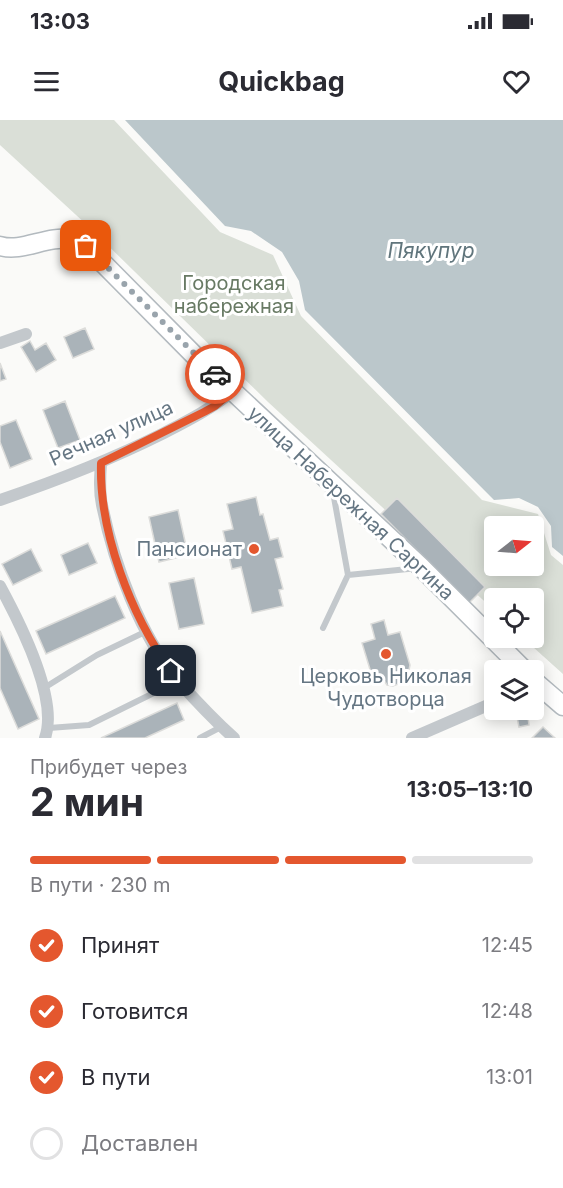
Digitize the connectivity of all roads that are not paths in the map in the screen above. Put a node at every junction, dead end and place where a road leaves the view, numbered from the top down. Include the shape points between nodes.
1 (0, 246) edge
2 (26, 334) dead end
3 (0, 343) edge
4 (233, 391) junction
5 (101, 463) junction
6 (332, 483) junction
7 (0, 500) edge
8 (421, 567) junction
9 (348, 575) junction
10 (0, 586) edge
11 (323, 628) dead end
12 (147, 631) junction
13 (514, 660) edge
14 (178, 681) junction
15 (44, 688) junction
16 (544, 691) edge
17 (563, 706) edge
18 (484, 707) edge
19 (221, 727) junction
20 (47, 733) edge
21 (200, 738) edge
22 (234, 738) edge
23 (412, 738) edge

1 - 4 main road, улица Набережная Саргина via 72,239 86,246
2 - 3 street
4 - 5 street, Речная улица via 192,419
4 - 6 main road, улица Набережная Саргина
5 - 7 street, Речная улица
5 - 12 street via 102,504 112,544
6 - 8 main road, улица Набережная Саргина
6 - 9 lane
8 - 9 lane
8 - 13 main road, улица Набережная Саргина
9 - 11 lane
10 - 15 street
12 - 14 street
12 - 15 lane via 96,655
14 - 19 street
14 - 20 lane via 89,725
15 - 20 street
16 - 17 main road
18 - 23 street
19 - 21 lane
19 - 22 street

